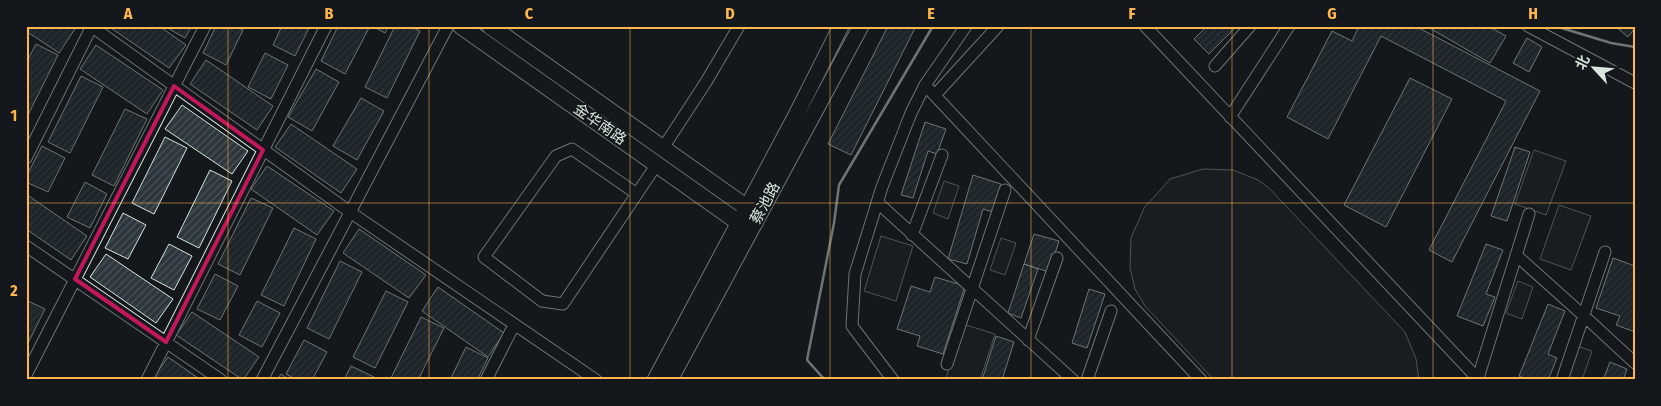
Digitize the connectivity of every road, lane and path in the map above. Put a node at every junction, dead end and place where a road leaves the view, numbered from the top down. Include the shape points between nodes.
1 (204, 26) edge
2 (326, 26) edge
3 (448, 26) edge
4 (460, 26) edge
5 (490, 26) edge
6 (739, 26) edge
7 (842, 26) edge
8 (861, 26) edge
9 (966, 26) edge
10 (998, 26) edge
11 (1145, 26) edge
12 (1250, 26) edge
13 (1289, 26) edge
14 (1528, 26) edge
15 (92, 27) edge
16 (1215, 66) dead end
17 (1635, 83) edge
18 (174, 86) junction
19 (925, 86) junction
20 (935, 95) junction
21 (1230, 117) junction
22 (663, 148) junction
23 (263, 150) junction
24 (942, 155) dead end
25 (26, 158) edge
26 (657, 164) junction
27 (1005, 190) dead end
28 (637, 194) junction
29 (877, 202) junction
30 (746, 207) junction
31 (350, 212) junction
32 (1529, 214) dead end
33 (738, 222) junction
34 (755, 222) junction
35 (912, 234) junction
36 (26, 246) edge
37 (1605, 252) dead end
38 (1516, 255) junction
39 (1057, 258) dead end
40 (75, 280) junction
41 (972, 288) junction
42 (1111, 311) dead end
43 (1583, 315) junction
44 (517, 327) junction
45 (1028, 340) junction
46 (166, 342) junction
47 (1635, 363) edge
48 (947, 364) dead end
49 (26, 375) edge
50 (582, 376) edge
51 (1478, 379) edge
52 (146, 380) edge
53 (221, 380) edge
54 (262, 380) edge
55 (486, 380) edge
56 (493, 380) edge
57 (596, 380) edge
58 (655, 380) edge
59 (670, 380) edge
60 (893, 380) edge
61 (1072, 380) edge
62 (1087, 380) edge
63 (1201, 380) edge
64 (1562, 380) edge

1 - 18 street
2 - 23 street
3 - 31 street
4 - 26 main road, 金华南路
5 - 22 main road, 金华南路
6 - 22 street
7 - 30 street, 蔡池路
8 - 34 street, 蔡池路
9 - 19 street
10 - 20 street
11 - 21 street
12 - 16 street
13 - 21 street
14 - 17 street
15 - 18 street
15 - 25 street
18 - 23 street
18 - 40 street
19 - 20 street
19 - 29 street via 911,112
20 - 63 street
21 - 51 street
22 - 30 main road, 金华南路
23 - 31 street
23 - 46 street
24 - 35 street
26 - 28 street
26 - 33 main road, 金华南路
27 - 41 street
28 - 28 street via 563,304 542,301 484,257 556,156 572,148
29 - 35 street
29 - 60 street via 855,274 852,326
30 - 33 street, 蔡池路
30 - 34 main road, 金华南路
31 - 44 street
31 - 54 street
32 - 38 street
33 - 34 main road
33 - 58 street, 蔡池路
34 - 59 street, 蔡池路
35 - 41 street
36 - 40 street
37 - 43 street
38 - 43 street
38 - 51 street
39 - 45 street
40 - 46 street
40 - 49 street
41 - 45 street
41 - 48 street
42 - 62 street
43 - 47 street
43 - 64 street
44 - 50 street
44 - 55 street
44 - 56 street
45 - 61 street
46 - 52 street
46 - 53 street
50 - 57 street

